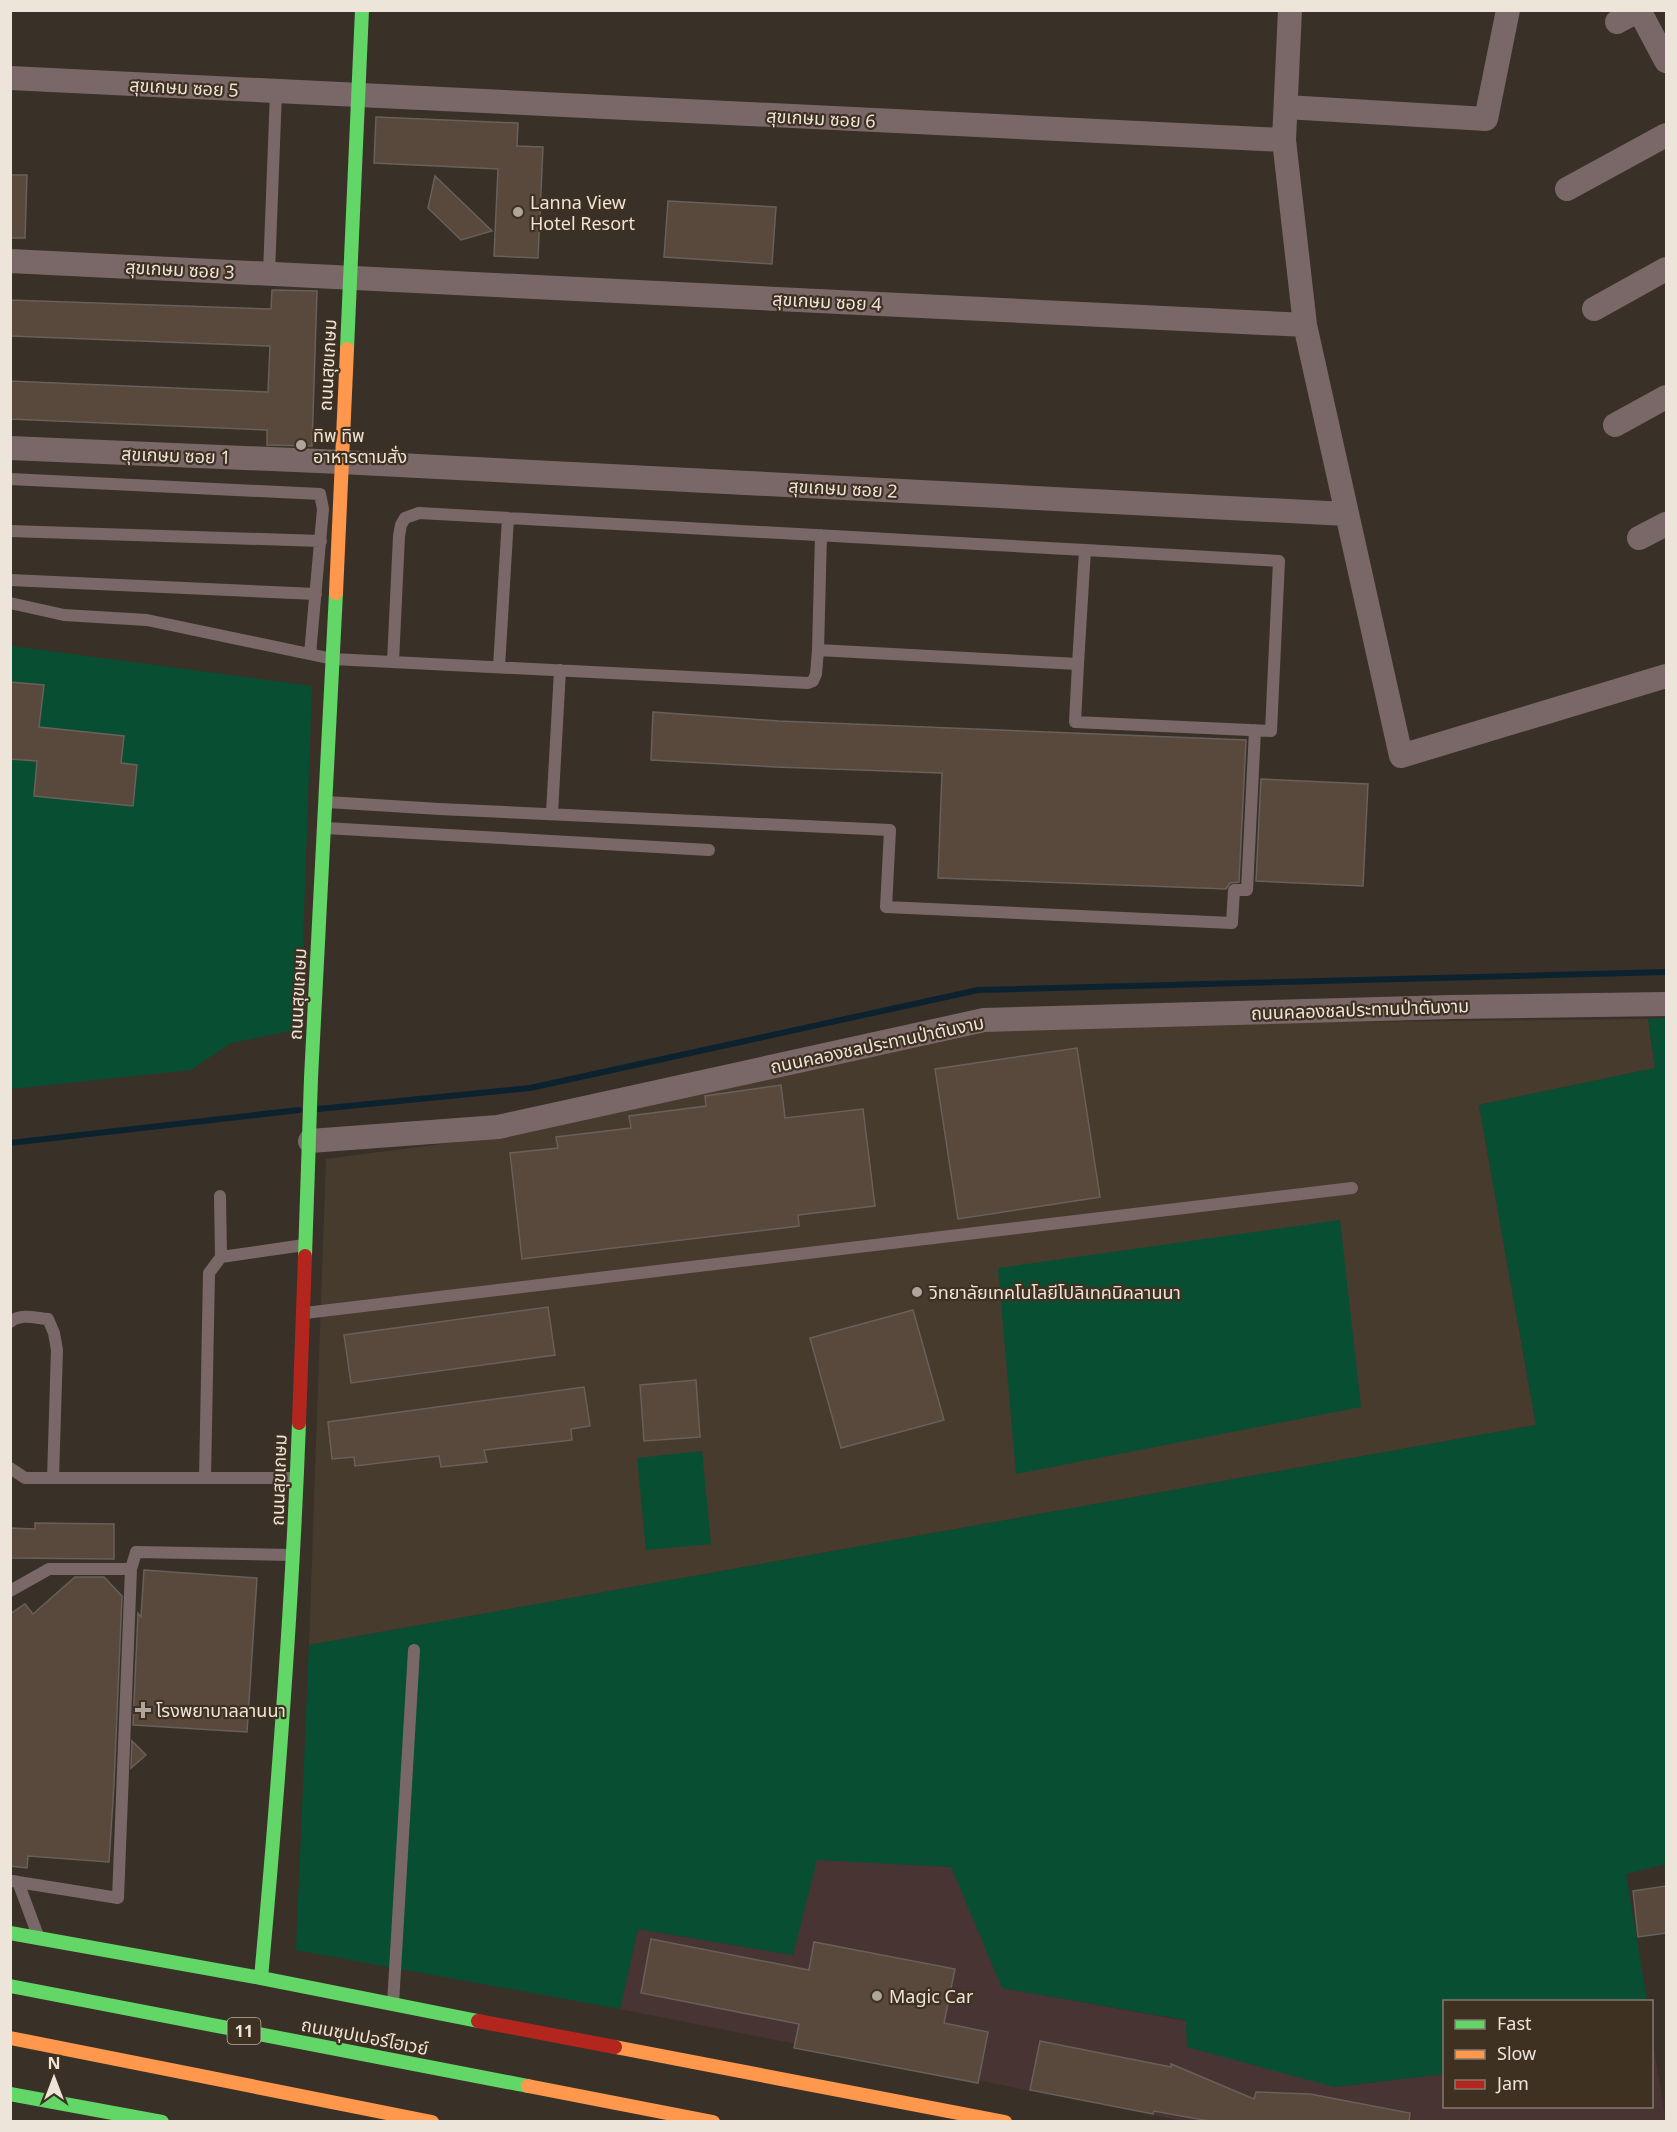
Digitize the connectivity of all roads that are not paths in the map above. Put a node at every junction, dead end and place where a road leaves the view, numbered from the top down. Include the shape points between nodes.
1 (362, 10) edge
2 (1290, 10) edge
3 (1508, 10) edge
4 (1639, 10) edge
5 (1617, 22) dead end
6 (1666, 61) edge
7 (10, 78) edge
8 (276, 92) junction
9 (358, 96) junction
10 (1286, 107) junction
11 (1666, 135) edge
12 (1284, 140) junction
13 (1567, 189) dead end
14 (10, 261) edge
15 (1666, 269) edge
16 (269, 273) junction
17 (349, 277) junction
18 (1594, 309) dead end
19 (1305, 325) junction
20 (1666, 397) edge
21 (1615, 425) dead end
22 (10, 448) edge
23 (341, 462) junction
24 (10, 479) edge
25 (1346, 514) junction
26 (508, 518) junction
27 (1666, 524) edge
28 (10, 531) edge
29 (821, 535) junction
30 (1639, 538) dead end
31 (321, 541) junction
32 (1085, 550) junction
33 (10, 580) edge
34 (316, 594) junction
35 (10, 603) edge
36 (818, 650) junction
37 (310, 654) junction
38 (333, 659) junction
39 (393, 662) junction
40 (1078, 664) junction
41 (499, 667) junction
42 (560, 670) junction
43 (1666, 676) edge
44 (1255, 730) junction
45 (325, 801) junction
46 (552, 813) junction
47 (323, 828) junction
48 (709, 850) dead end
49 (1666, 1004) edge
50 (310, 1141) junction
51 (1352, 1188) dead end
52 (220, 1196) dead end
53 (306, 1245) junction
54 (221, 1257) junction
55 (303, 1313) junction
56 (10, 1322) edge
57 (10, 1468) edge
58 (53, 1479) junction
59 (205, 1479) junction
60 (296, 1479) junction
61 (293, 1555) junction
62 (131, 1569) junction
63 (10, 1591) edge
64 (414, 1650) dead end
65 (14, 1881) edge
66 (10, 1933) edge
67 (39, 1937) junction
68 (261, 1978) junction
69 (10, 1986) edge
70 (393, 2005) junction
71 (10, 2038) edge
72 (10, 2094) edge
73 (143, 2120) edge
74 (162, 2121) edge
75 (432, 2121) edge
76 (713, 2121) edge
77 (1005, 2121) edge

1 - 9 main road, ถนนสุขเกษม
2 - 10 street
3 - 10 street via 1486,119
4 - 5 street
4 - 6 street
7 - 8 street, สุขเกษม ซอย 5 via 238,100
8 - 9 street, สุขเกษม ซอย 5
8 - 16 lane
9 - 12 street, สุขเกษม ซอย 6
9 - 17 main road, ถนนสุขเกษม
10 - 12 street
11 - 13 street
12 - 19 street
14 - 16 street, สุขเกษม ซอย 3
15 - 18 street
16 - 17 street, สุขเกษม ซอย 3
17 - 19 street, สุขเกษม ซอย 4
17 - 23 main road, ถนนสุขเกษม
19 - 25 street
20 - 21 street
22 - 23 street, สุขเกษม ซอย 1
23 - 25 street, สุขเกษม ซอย 2
23 - 38 main road, ถนนสุขเกษม
24 - 31 lane via 320,494
25 - 43 street via 1401,756
26 - 29 lane
26 - 39 lane via 419,513 405,518 399,536
26 - 41 lane
27 - 30 street
28 - 31 lane
29 - 32 lane
29 - 36 lane
31 - 34 lane
32 - 40 lane
32 - 44 lane via 1279,561 1271,731
33 - 34 lane
34 - 37 lane
35 - 37 lane via 64,615 147,620
36 - 40 lane
36 - 42 lane via 816,675 808,683
37 - 38 lane
38 - 39 lane
38 - 45 main road, ถนนสุขเกษม
39 - 41 lane
40 - 44 lane via 1075,722
41 - 42 lane
42 - 46 lane
44 - 46 lane via 1247,890 1234,890 1232,923 886,907 890,830
45 - 46 lane
45 - 47 main road, ถนนสุขเกษม
47 - 48 lane
47 - 50 main road, ถนนสุขเกษม
49 - 50 street, ถนนคลองชลประทานป่าตันงาม via 984,1020 498,1127
50 - 53 main road, ถนนสุขเกษม
51 - 55 lane
52 - 54 lane
53 - 54 lane
53 - 55 main road, ถนนสุขเกษม
54 - 59 lane via 209,1273
55 - 60 main road, ถนนสุขเกษม
56 - 58 lane via 25,1316 48,1319 54,1333 57,1350
57 - 58 lane via 25,1479
58 - 59 lane
59 - 60 lane
60 - 61 main road, ถนนสุขเกษม
61 - 62 lane via 136,1552
61 - 68 main road, ถนนสุขเกษม
62 - 63 lane via 50,1569
62 - 65 lane via 118,1898
64 - 70 lane
65 - 67 lane
66 - 67 main road
67 - 68 main road
68 - 70 main road
69 - 76 main road, ถนนซุปเปอร์ไฮเวย์ / 11
70 - 77 main road
71 - 75 main road
72 - 73 main road
73 - 74 main road

